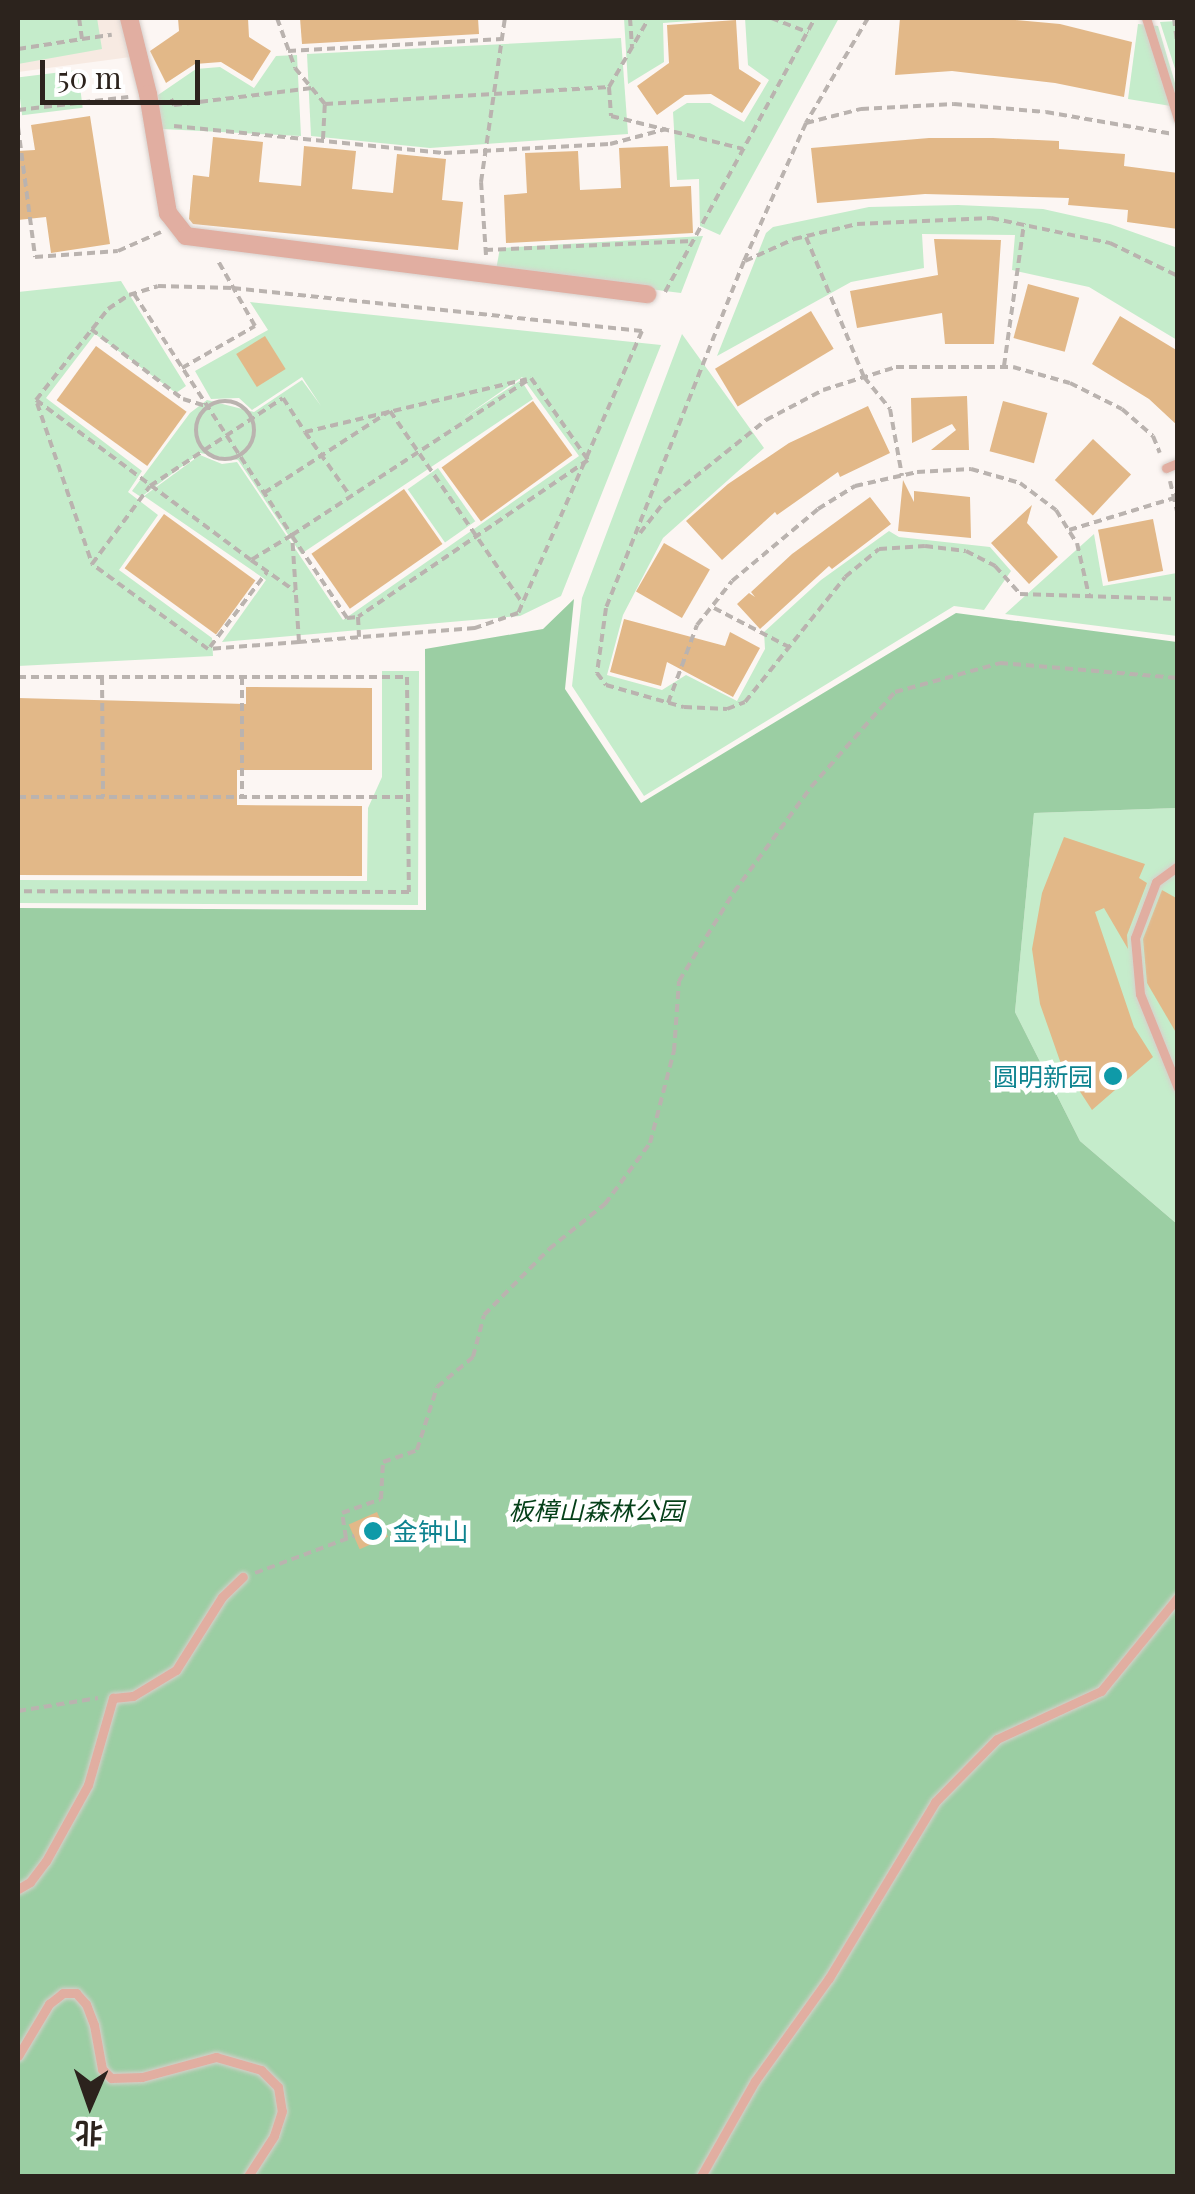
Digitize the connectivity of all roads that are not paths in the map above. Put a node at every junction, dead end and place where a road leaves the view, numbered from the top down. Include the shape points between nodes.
1 (1146, 18) edge
2 (131, 25) edge
3 (1178, 120) edge
4 (647, 294) road end
5 (1178, 463) edge
6 (1166, 468) road end
7 (1178, 866) edge
8 (1178, 1088) edge
9 (243, 1577) road end
10 (1178, 1597) edge
11 (18, 1889) edge
12 (18, 2056) edge
13 (248, 2176) edge
14 (701, 2176) edge

1 - 3 lane
2 - 4 street via 156,92 153,124 168,213 186,236
5 - 6 lane
7 - 8 lane via 1156,882 1135,938 1140,994
9 - 11 lane via 222,1597 176,1670 133,1696 113,1698 88,1785 46,1860
10 - 14 lane via 1101,1691 997,1740 934,1802
12 - 13 lane via 62,1992 76,1993 86,2004 102,2069 112,2078 216,2057 261,2070 278,2087 282,2111

